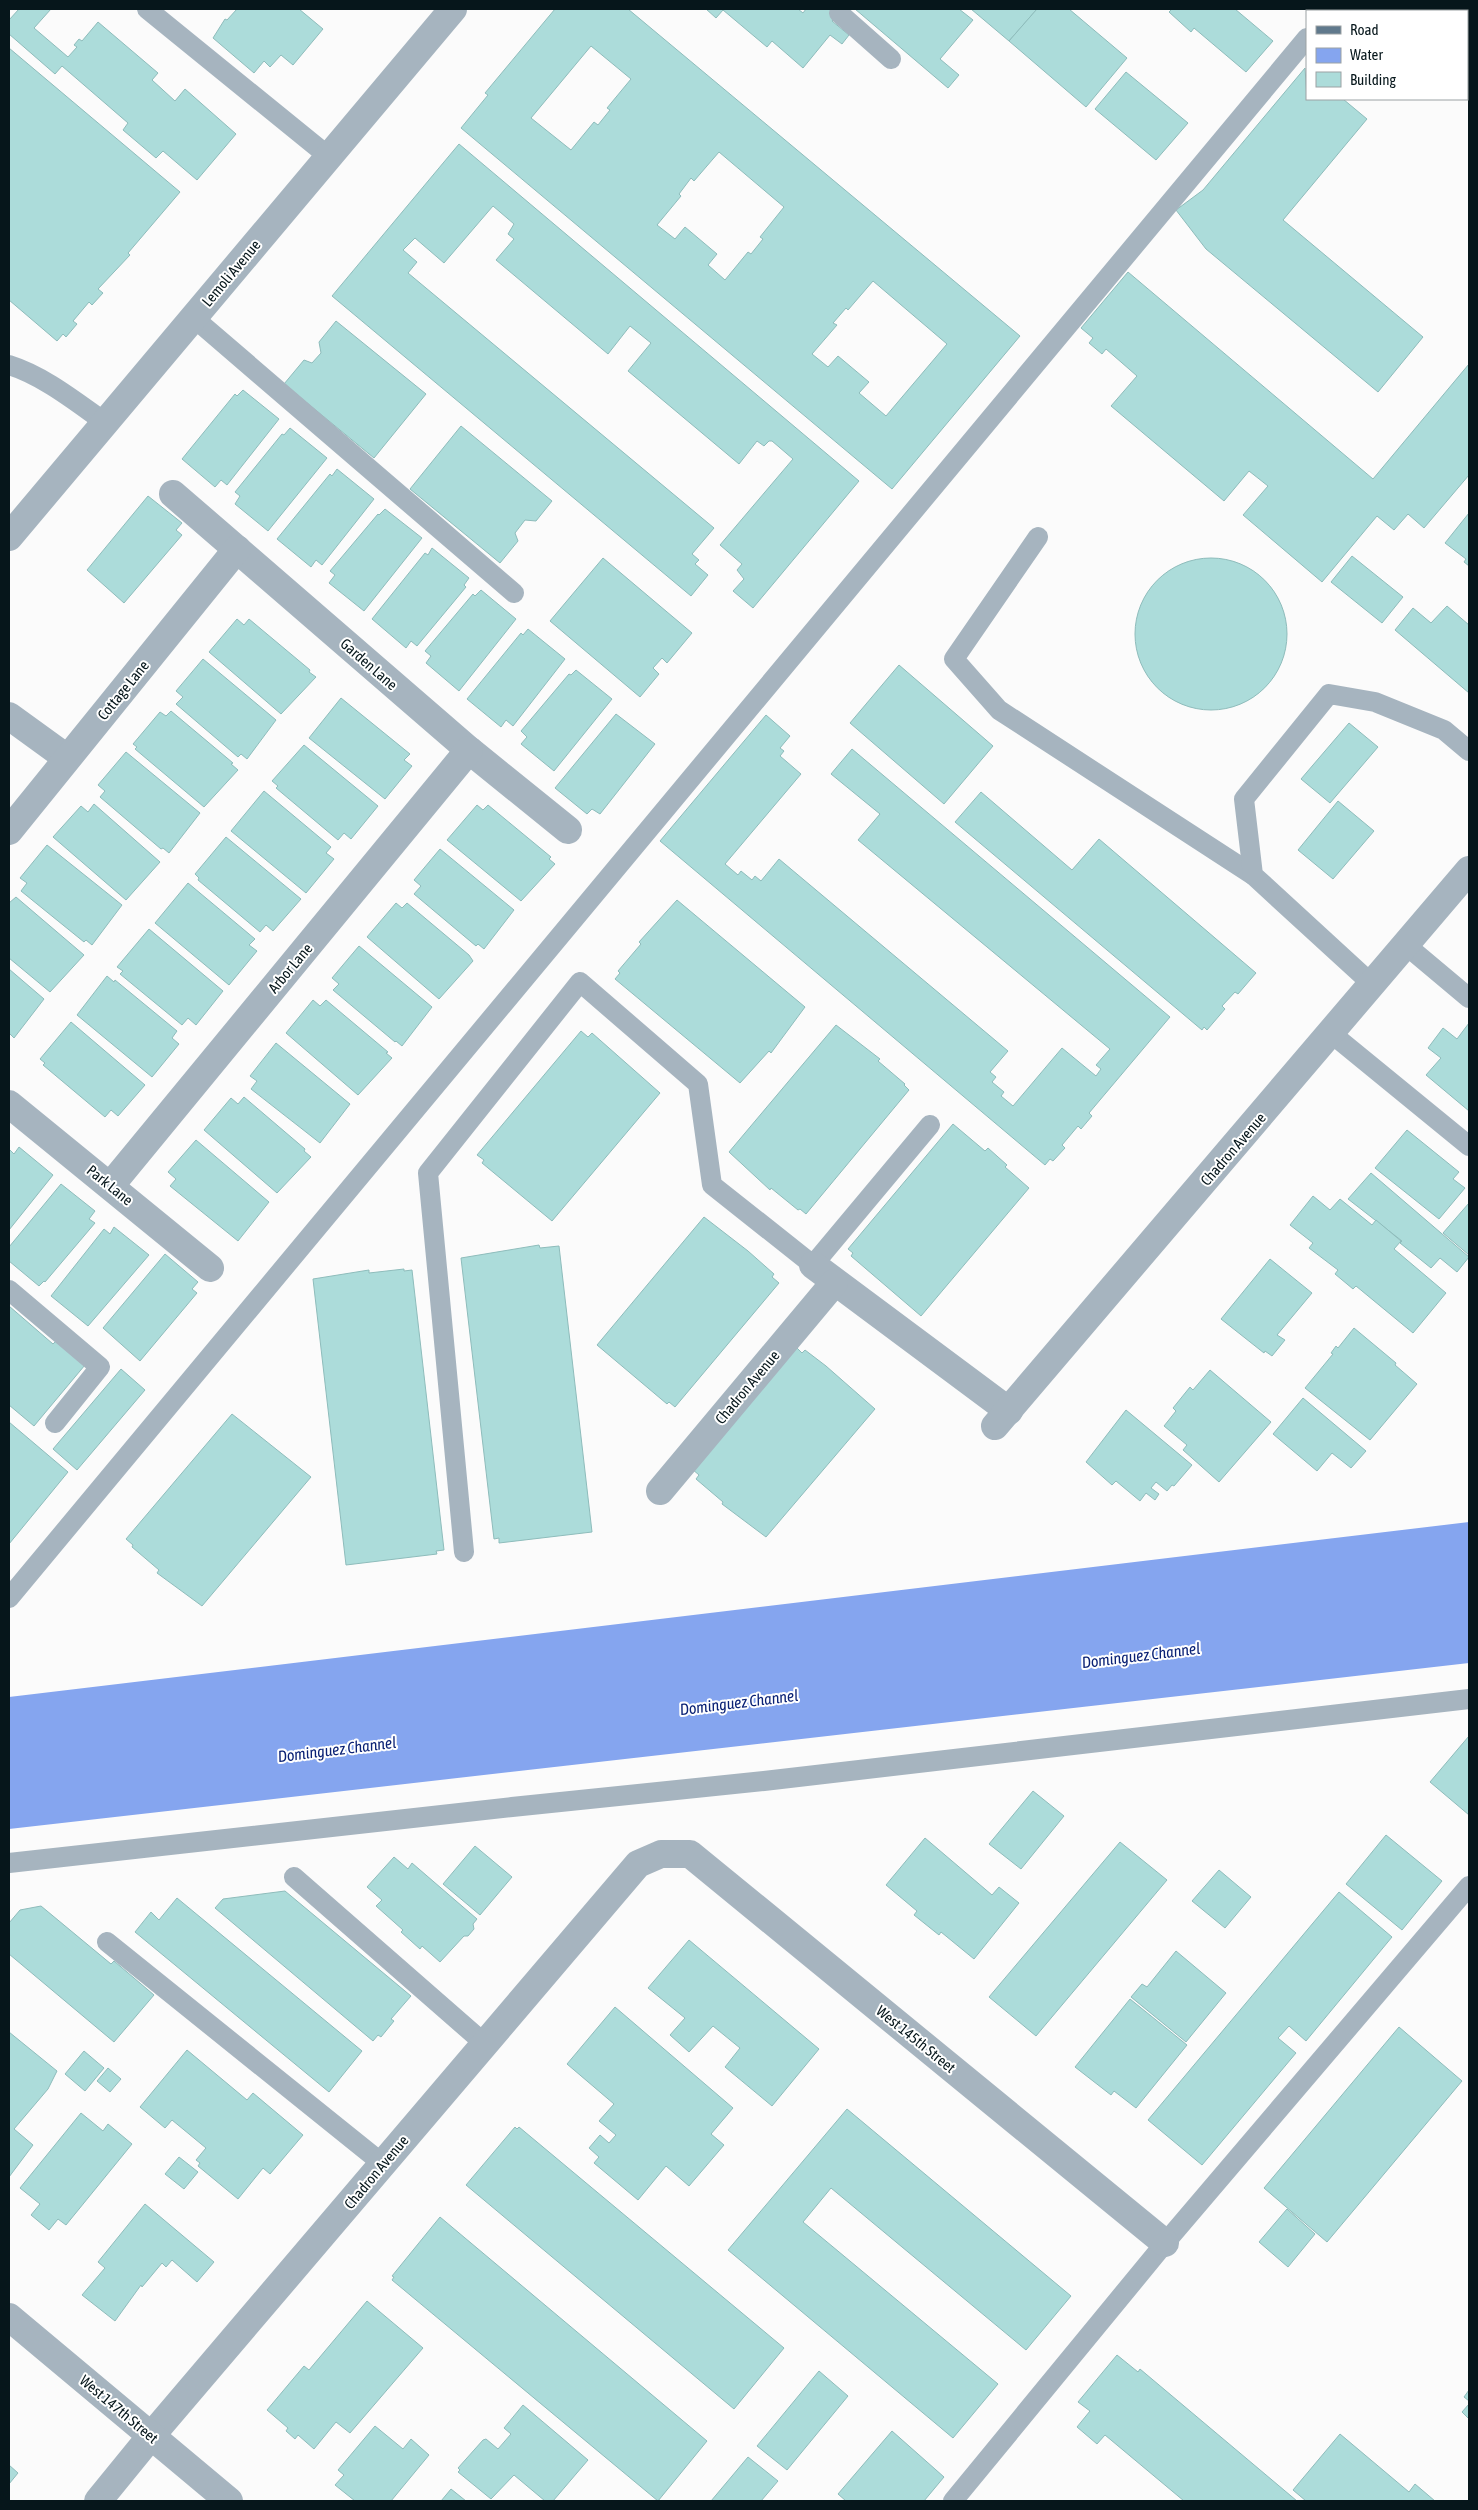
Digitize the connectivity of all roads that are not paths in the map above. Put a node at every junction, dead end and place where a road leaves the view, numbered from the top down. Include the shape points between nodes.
1 (146, 9) edge
2 (453, 9) edge
3 (839, 13) dead end
4 (1306, 39) edge
5 (891, 59) dead end
6 (328, 156) junction
7 (194, 318) junction
8 (9, 366) edge
9 (106, 423) junction
10 (173, 494) dead end
11 (9, 537) edge
12 (1038, 537) dead end
13 (236, 549) junction
14 (514, 593) dead end
15 (9, 716) edge
16 (469, 750) junction
17 (1469, 751) edge
18 (67, 758) junction
19 (9, 830) edge
20 (568, 830) dead end
21 (1469, 870) edge
22 (1253, 875) junction
23 (1407, 946) junction
24 (1373, 985) junction
25 (1469, 998) edge
26 (1332, 1034) junction
27 (9, 1104) edge
28 (930, 1125) dead end
29 (1469, 1146) edge
30 (111, 1185) junction
31 (813, 1265) junction
32 (210, 1268) dead end
33 (834, 1283) junction
34 (9, 1290) edge
35 (55, 1423) dead end
36 (660, 1491) dead end
37 (464, 1552) dead end
38 (9, 1598) edge
39 (1469, 1699) edge
40 (661, 1854) joint
41 (9, 1864) edge
42 (294, 1877) dead end
43 (1469, 1886) edge
44 (107, 1942) dead end
45 (485, 2044) junction
46 (383, 2164) junction
47 (1165, 2243) junction
48 (9, 2317) edge
49 (151, 2436) junction
50 (98, 2501) edge
51 (229, 2501) edge
52 (953, 2501) edge

1 - 6 lane
2 - 6 street, Lemoli Avenue
3 - 5 lane
4 - 38 lane
6 - 7 street, Lemoli Avenue
7 - 9 street, Lemoli Avenue
7 - 14 lane
8 - 9 lane via 22,369
9 - 11 street, Lemoli Avenue
10 - 13 street, Garden Lane
12 - 22 lane via 954,659 999,710
13 - 16 street, Garden Lane
13 - 18 street, Cottage Lane
15 - 18 street
16 - 20 street, Garden Lane
16 - 30 street, Arbor Lane
17 - 22 lane via 1444,730 1374,702 1329,694 1244,799
18 - 19 street, Cottage Lane
21 - 23 street, Chadron Avenue
22 - 24 lane
23 - 24 street, Chadron Avenue
23 - 25 lane
24 - 26 street, Chadron Avenue
26 - 29 lane
26 - 33 street, Chadron Avenue via 1002,1418
27 - 30 street, Park Lane
28 - 31 lane
30 - 32 street, Park Lane
31 - 33 street
31 - 37 lane via 712,1185 698,1084 580,982 428,1173
33 - 36 street, Chadron Avenue
34 - 35 lane via 100,1367
39 - 41 lane
40 - 45 street, Chadron Avenue via 638,1864
40 - 47 street, West 145th Street via 690,1854
42 - 45 lane
43 - 47 lane
44 - 46 lane
45 - 46 street, Chadron Avenue
46 - 49 street, Chadron Avenue
47 - 52 lane
48 - 49 street, West 147th Street
49 - 50 street, Chadron Avenue
49 - 51 street, West 147th Street

